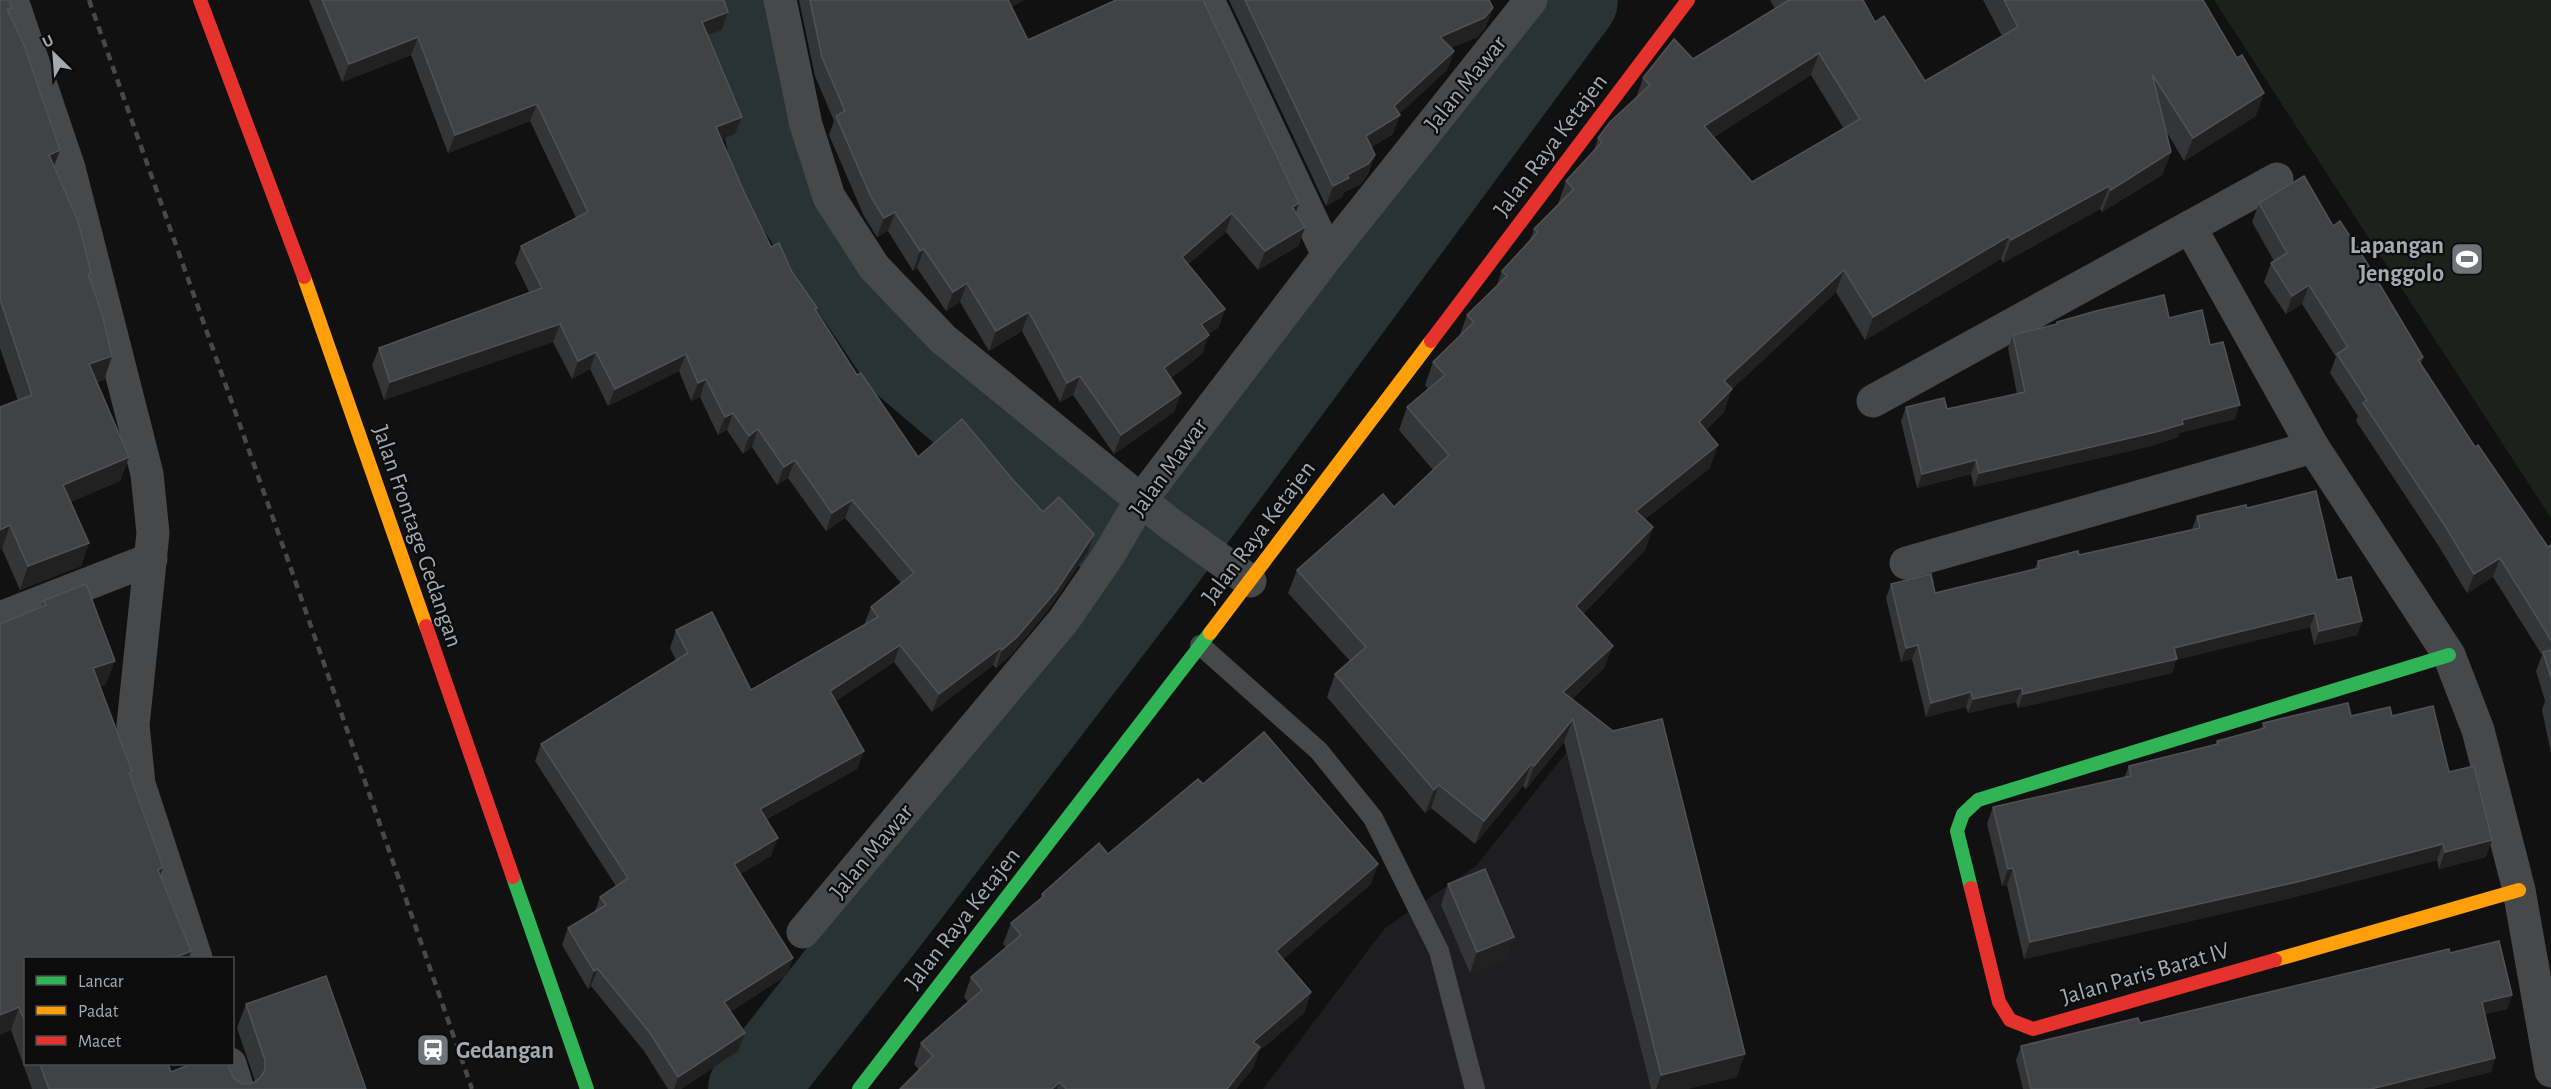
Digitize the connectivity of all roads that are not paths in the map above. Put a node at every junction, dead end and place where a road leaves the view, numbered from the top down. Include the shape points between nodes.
1 (12, 0) edge
2 (200, 0) edge
3 (780, 0) edge
4 (1208, 0) edge
5 (1531, 0) edge
6 (1688, 0) edge
7 (2277, 180) dead end
8 (2190, 227) junction
9 (1328, 255) junction
10 (1873, 401) dead end
11 (2313, 447) junction
12 (1141, 500) junction
13 (151, 559) junction
14 (1906, 563) dead end
15 (1237, 572) junction
16 (0, 618) edge
17 (1200, 645) junction
18 (2449, 655) junction
19 (2519, 890) junction
20 (803, 932) dead end
21 (196, 957) edge
22 (230, 1065) edge
23 (2551, 1071) edge
24 (238, 1089) edge
25 (587, 1089) edge
26 (859, 1089) edge
27 (1475, 1089) edge

1 - 13 street via 69,168 147,474 153,533
2 - 25 street, Jalan Frontage Gedangan via 310,293
3 - 12 street via 806,125 829,197 874,267 943,339
4 - 9 street
5 - 9 street, Jalan Mawar
6 - 15 street, Jalan Raya Ketajen
7 - 8 street
8 - 10 street
8 - 11 street
9 - 12 street, Jalan Mawar
11 - 14 street
11 - 18 street
12 - 15 street
12 - 20 street, Jalan Mawar via 1064,620
13 - 16 street
13 - 21 street via 133,725 139,784
15 - 17 street, Jalan Raya Ketajen
17 - 26 street, Jalan Raya Ketajen
17 - 27 lane via 1319,751 1373,818 1439,951
18 - 19 street via 2478,730
18 - 19 street, Jalan Paris Barat IV via 1978,800 1963,814 1957,831 1999,1002 2010,1020 2033,1029
19 - 23 street
22 - 24 street

